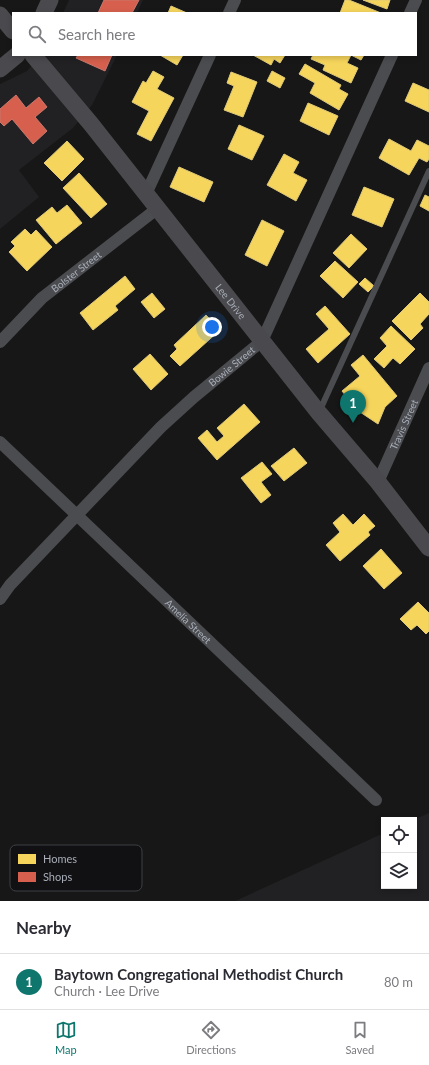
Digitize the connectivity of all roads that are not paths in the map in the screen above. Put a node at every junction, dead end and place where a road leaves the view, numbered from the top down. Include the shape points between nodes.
1 (50, 0) edge
2 (236, 0) edge
3 (416, 0) edge
4 (44, 12) edge
5 (230, 12) edge
6 (410, 12) edge
7 (0, 15) edge
8 (12, 30) edge
9 (16, 56) edge
10 (34, 56) edge
11 (210, 56) edge
12 (392, 56) edge
13 (0, 69) edge
14 (429, 171) edge
15 (146, 194) junction
16 (158, 208) junction
17 (262, 341) junction
18 (0, 342) edge
19 (429, 368) edge
20 (319, 413) junction
21 (0, 442) edge
22 (378, 482) junction
23 (77, 515) junction
24 (429, 548) edge
25 (0, 599) edge
26 (376, 800) dead end

1 - 4 main road
2 - 5 street
3 - 6 street
7 - 8 main road
9 - 13 main road
10 - 15 main road, Lee Drive
11 - 15 street
12 - 17 street, Bowie Street
14 - 20 lane
15 - 16 main road, Lee Drive
16 - 17 main road, Lee Drive
16 - 18 street, Bolster Street via 42,298
17 - 20 main road, Lee Drive
17 - 23 street, Bowie Street via 167,422
19 - 22 street, Travis Street
20 - 22 main road, Lee Drive
21 - 23 street, Amelia Street
22 - 24 main road, Lee Drive
23 - 25 street, Bowie Street via 10,585
23 - 26 street, Amelia Street

